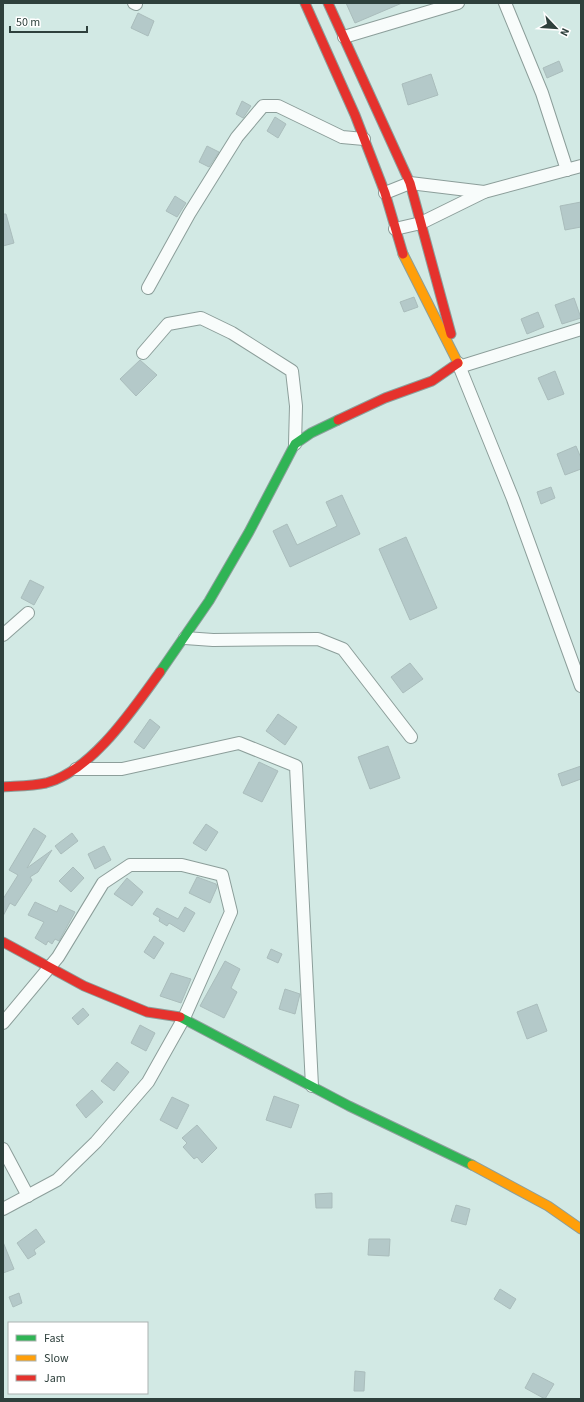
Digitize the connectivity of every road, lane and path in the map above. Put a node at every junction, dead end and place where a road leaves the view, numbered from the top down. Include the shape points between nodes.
1 (305, 3) edge
2 (328, 3) edge
3 (458, 3) edge
4 (505, 3) edge
5 (344, 37) junction
6 (364, 139) junction
7 (581, 166) edge
8 (567, 170) junction
9 (410, 183) junction
10 (484, 192) junction
11 (385, 193) junction
12 (421, 223) junction
13 (396, 229) junction
14 (148, 288) dead end
15 (581, 329) edge
16 (143, 353) dead end
17 (459, 365) junction
18 (295, 444) junction
19 (28, 613) dead end
20 (3, 635) edge
21 (186, 638) junction
22 (576, 659) edge
23 (581, 686) edge
24 (410, 737) dead end
25 (76, 769) junction
26 (3, 787) edge
27 (3, 942) edge
28 (48, 968) junction
29 (184, 1018) junction
30 (3, 1023) edge
31 (312, 1086) junction
32 (3, 1149) edge
33 (28, 1196) junction
34 (3, 1209) edge
35 (581, 1229) edge

1 - 6 street
2 - 5 street
3 - 5 street
4 - 8 street via 542,93
5 - 9 street
6 - 11 street
6 - 14 street via 342,137 278,106 263,106 237,137 189,214
7 - 8 street
8 - 10 street
9 - 10 street
9 - 11 street
9 - 12 street
10 - 12 street
11 - 13 street
12 - 13 street
12 - 17 street
13 - 17 street via 404,256
15 - 17 street
16 - 18 street via 168,324 201,318 232,333 292,371 296,406
17 - 18 street via 432,381 385,398 312,433
17 - 22 street
18 - 21 street via 249,532
19 - 20 street
21 - 24 street via 318,639 343,649
21 - 25 street via 131,712 110,737
22 - 23 street
25 - 26 street via 46,782
25 - 31 street via 122,769 239,743 296,766
27 - 28 street
28 - 29 street via 146,1012
28 - 29 street via 58,957 103,883 130,865 182,865 222,875 231,912
28 - 30 street
29 - 31 street
29 - 33 street via 148,1082 96,1142 57,1180
31 - 35 street via 477,1167 548,1206
32 - 33 street
33 - 34 street

